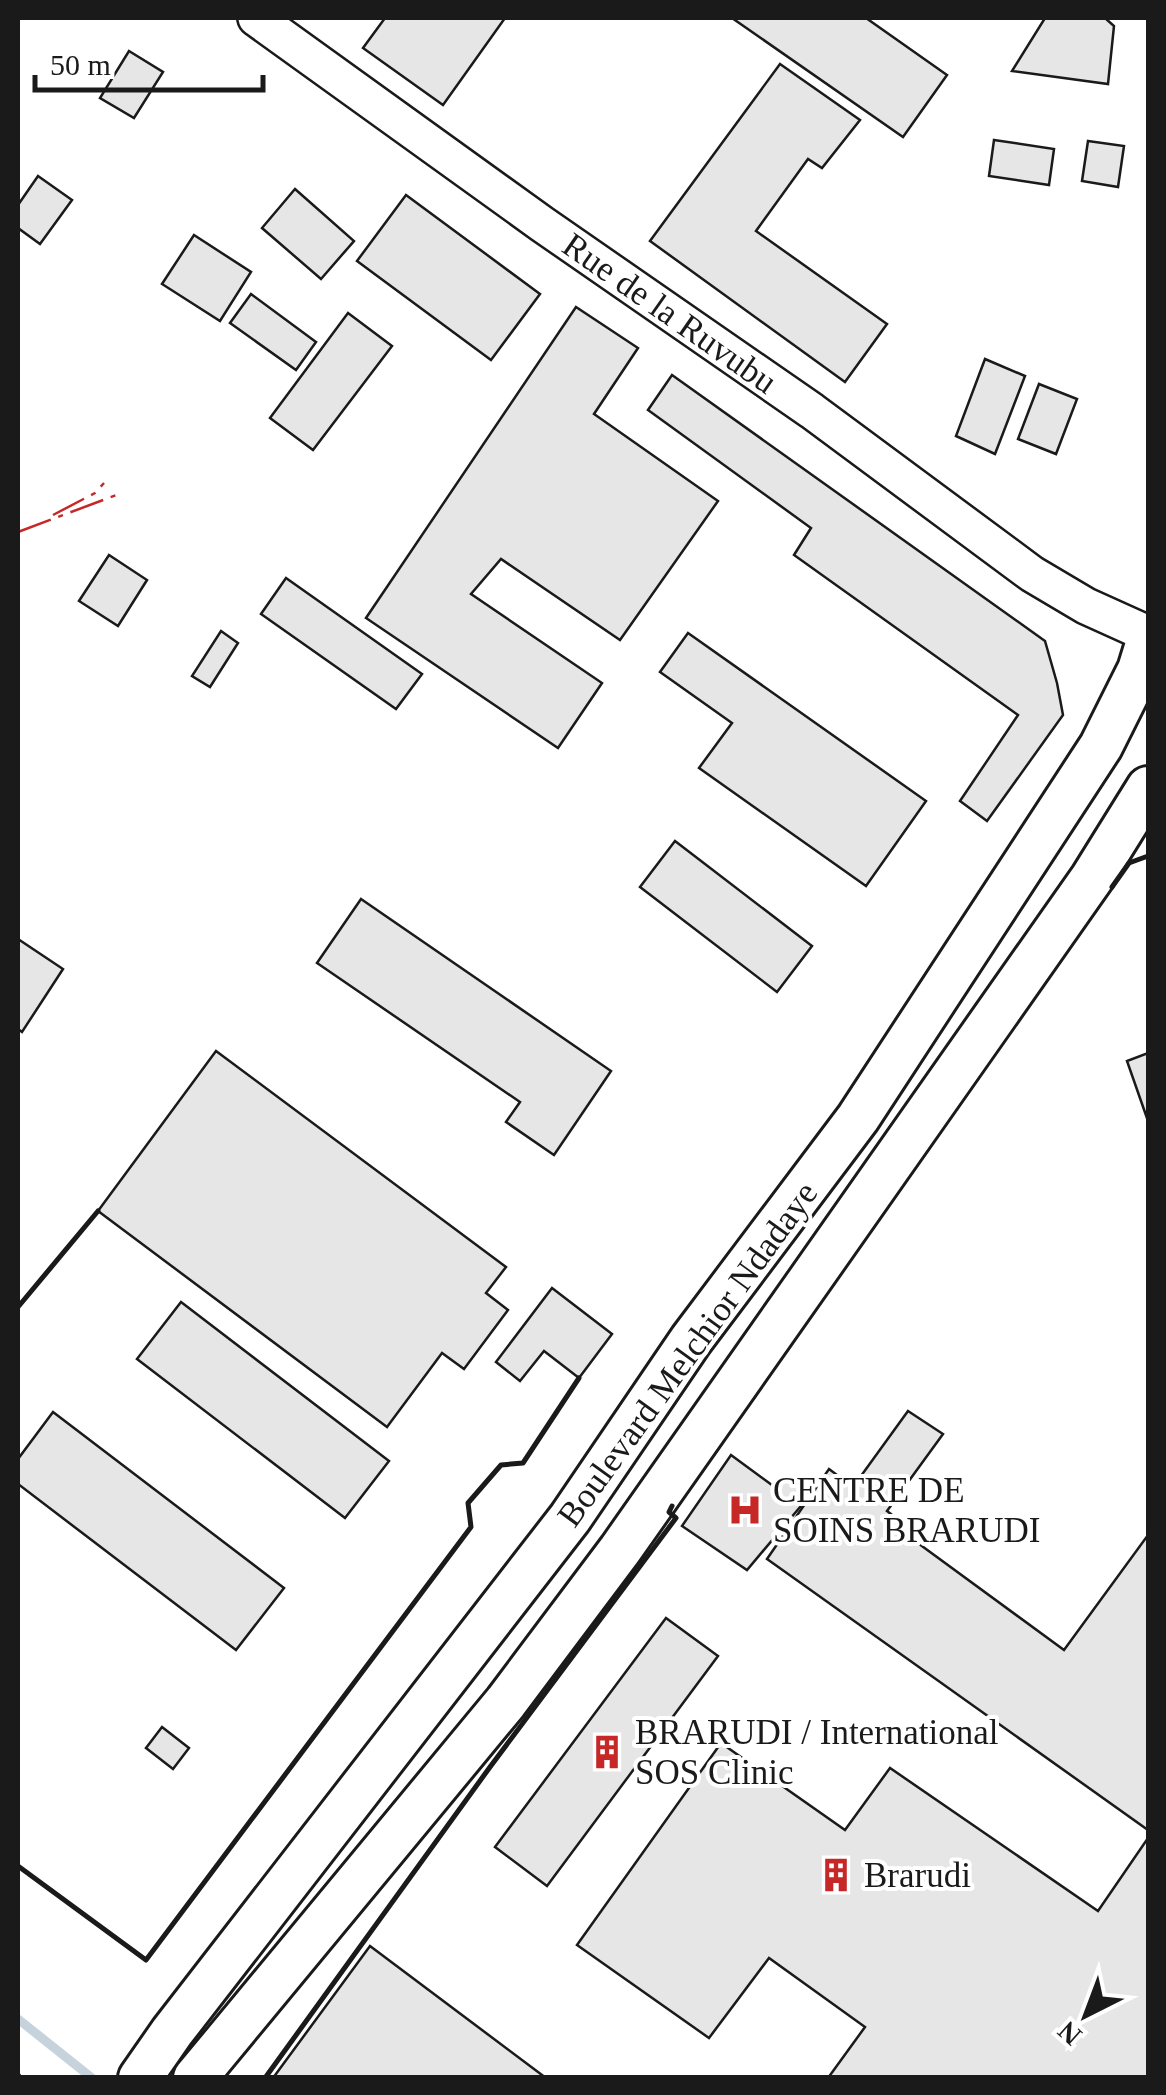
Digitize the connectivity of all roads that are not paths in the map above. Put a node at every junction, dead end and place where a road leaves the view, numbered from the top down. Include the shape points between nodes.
1 (256, 18) edge
2 (1146, 655) edge
3 (1148, 788) edge
4 (204, 2067) edge
5 (140, 2078) edge

1 - 2 street, Rue de la Ruvubu
2 - 5 main road, Boulevard Melchior Ndadaye via 1091,762 858,1118 691,1340 570,1518
3 - 4 main road, Boulevard Melchior Ndadaye via 1081,894 609,1565 506,1702

